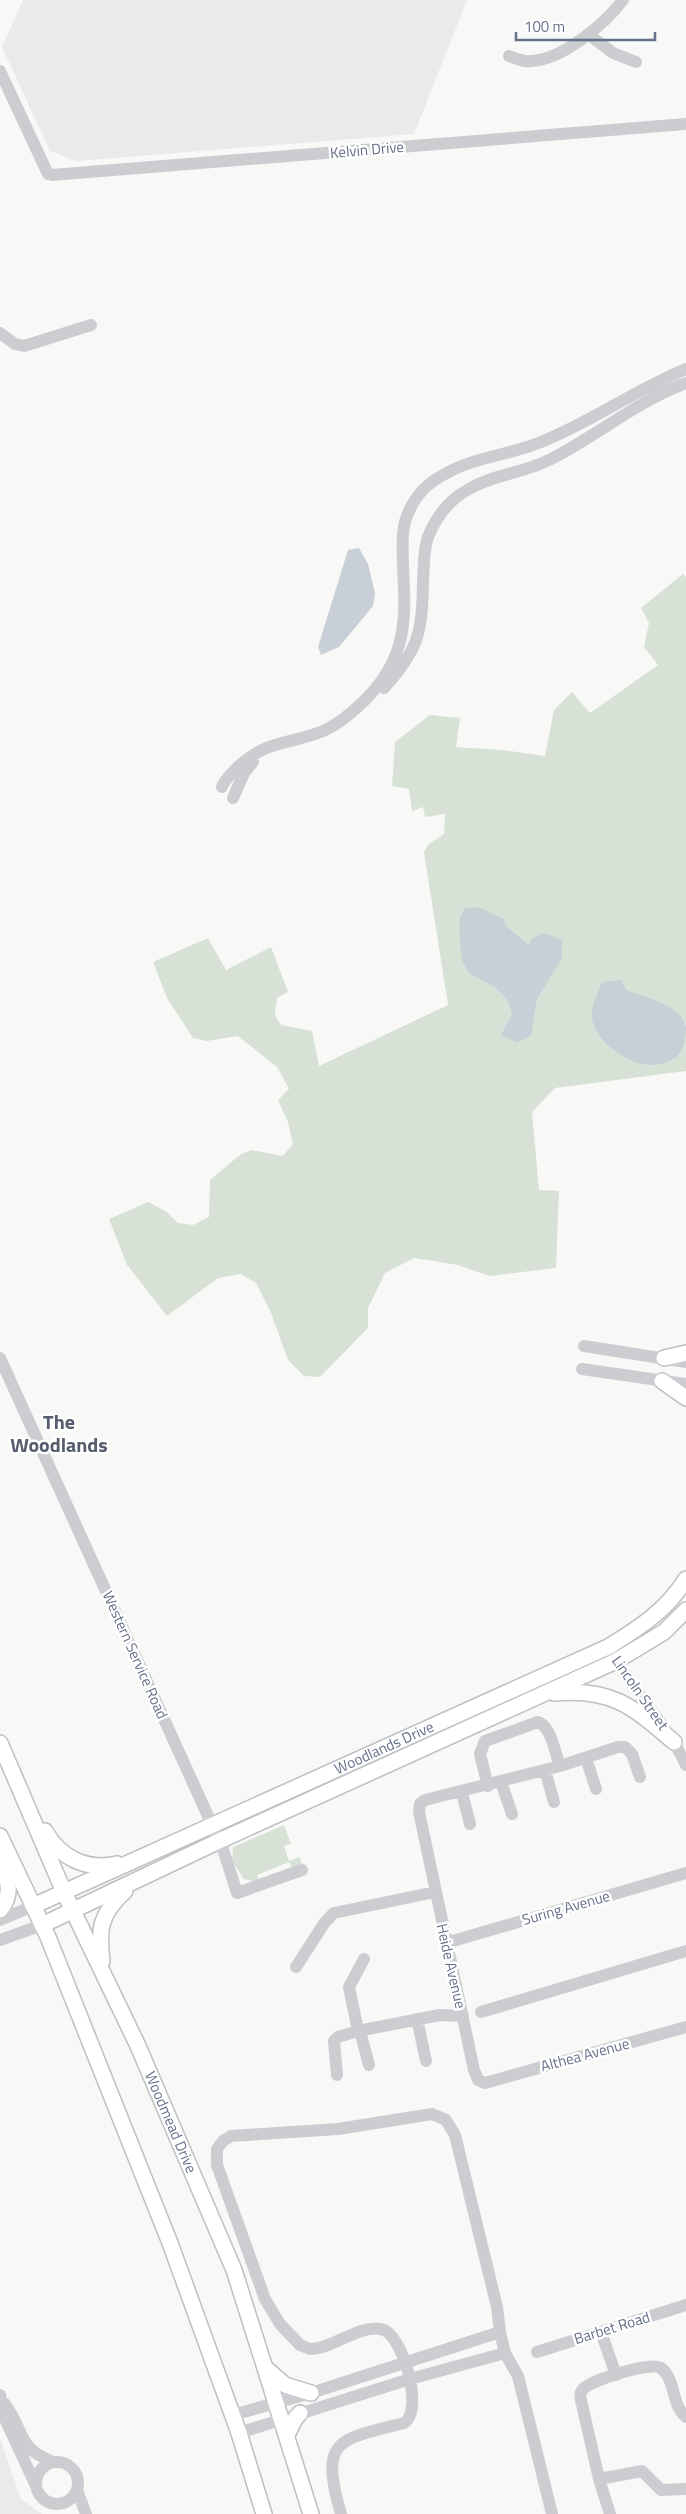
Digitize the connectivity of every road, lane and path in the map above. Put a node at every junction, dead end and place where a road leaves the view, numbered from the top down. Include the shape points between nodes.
1 (623, 0) edge
2 (588, 34) junction
3 (509, 56) dead end
4 (636, 62) dead end
5 (1, 74) edge
6 (686, 124) edge
7 (91, 325) dead end
8 (0, 333) edge
9 (686, 369) edge
10 (686, 383) edge
11 (222, 787) dead end
12 (234, 798) dead end
13 (584, 1346) dead end
14 (686, 1353) edge
15 (0, 1358) edge
16 (664, 1358) junction
17 (686, 1362) edge
18 (582, 1369) dead end
19 (662, 1380) junction
20 (686, 1384) edge
21 (686, 1398) edge
22 (686, 1579) edge
23 (686, 1610) edge
24 (608, 1647) junction
25 (616, 1661) junction
26 (539, 1694) junction
27 (674, 1742) junction
28 (0, 1743) edge
29 (586, 1758) junction
30 (686, 1765) edge
31 (560, 1766) junction
32 (545, 1770) junction
33 (13, 1772) junction
34 (640, 1776) dead end
35 (501, 1782) junction
36 (488, 1786) junction
37 (596, 1789) dead end
38 (462, 1793) junction
39 (554, 1802) dead end
40 (512, 1814) dead end
41 (470, 1824) dead end
42 (212, 1826) junction
43 (0, 1836) edge
44 (219, 1841) junction
45 (0, 1855) edge
46 (135, 1860) junction
47 (302, 1870) dead end
48 (686, 1874) edge
49 (138, 1880) junction
50 (64, 1892) junction
51 (435, 1892) junction
52 (33, 1906) junction
53 (0, 1910) edge
54 (74, 1911) junction
55 (0, 1920) edge
56 (42, 1925) junction
57 (0, 1940) edge
58 (446, 1944) junction
59 (686, 1951) edge
60 (364, 1959) dead end
61 (296, 1966) dead end
62 (105, 1980) junction
63 (481, 2012) dead end
64 (462, 2016) junction
65 (416, 2019) junction
66 (686, 2027) edge
67 (359, 2031) junction
68 (426, 2061) dead end
69 (368, 2065) dead end
70 (337, 2075) dead end
71 (485, 2083) joint
72 (686, 2305) edge
73 (500, 2332) junction
74 (601, 2332) junction
75 (537, 2352) dead end
76 (505, 2353) junction
77 (405, 2361) junction
78 (267, 2369) junction
79 (616, 2375) junction
80 (410, 2379) junction
81 (344, 2382) junction
82 (311, 2393) junction
83 (1, 2397) edge
84 (350, 2398) junction
85 (276, 2404) junction
86 (300, 2413) junction
87 (233, 2415) junction
88 (686, 2416) edge
89 (282, 2419) junction
90 (240, 2433) junction
91 (287, 2435) junction
92 (53, 2462) junction
93 (599, 2479) junction
94 (36, 2486) junction
95 (686, 2489) edge
96 (77, 2490) junction
97 (61, 2504) junction
98 (72, 2514) edge
99 (86, 2514) edge
100 (264, 2514) edge
101 (311, 2514) edge
102 (341, 2514) edge
103 (552, 2514) edge
104 (610, 2514) edge

1 - 2 street
2 - 3 street via 558,54 540,60 523,61
2 - 4 street via 614,53
5 - 6 street, Kelvin Drive via 48,174
7 - 8 street via 24,346 15,344
9 - 11 street via 541,442 445,473 428,485 417,496 404,524 405,622 394,659 382,679 346,717 325,730 262,748 231,774
10 - 12 street via 658,395 549,460 484,481 453,501 433,526 427,540 422,626 418,641 393,678 341,730 264,753 244,773
13 - 16 street
14 - 16 main road
15 - 42 street, Western Service Road
16 - 17 street
18 - 19 street
19 - 20 street
19 - 21 main road
22 - 24 main road, Woodlands Drive via 662,1610
23 - 25 main road, Woodlands Drive via 664,1632
24 - 25 street, Lincoln Street
24 - 42 main road, Woodlands Drive
25 - 26 main road, Woodlands Drive
25 - 27 street, Lincoln Street
26 - 27 main road via 585,1692 610,1698 636,1710
26 - 44 main road, Woodlands Drive
27 - 30 street, Lincoln Street
28 - 33 main road, Woodmead Drive
29 - 31 street
29 - 34 street via 625,1747 632,1754
29 - 37 street
31 - 32 street
31 - 36 street via 549,1734 538,1722 485,1741 480,1754
32 - 35 street
32 - 39 street
33 - 46 main road via 48,1837 66,1856 77,1862 106,1867
33 - 50 main road, Woodmead Drive
35 - 36 street
35 - 40 street
36 - 38 street
38 - 41 street
38 - 51 street, Heide Avenue via 425,1800 420,1804
42 - 44 street, Western Service Road
42 - 46 main road, Woodlands Drive
43 - 52 main road
44 - 47 street, Western Service Road via 237,1893
44 - 49 main road, Woodlands Drive
45 - 53 main road via 9,1888 8,1898
46 - 50 main road, Woodlands Drive
48 - 58 street, Suring Avenue
49 - 54 main road, Woodlands Drive
49 - 62 main road via 111,1904 104,1915 99,1936
50 - 52 main road, Woodlands Drive
50 - 54 main road, Woodmead Drive
51 - 58 street, Heide Avenue
51 - 61 street via 334,1913
52 - 55 street
52 - 56 main road
54 - 56 main road, Woodlands Drive
54 - 62 main road, Woodmead Drive
56 - 57 street
56 - 87 main road via 167,2233
58 - 64 street, Heide Avenue
59 - 63 street
60 - 67 street via 349,1988
62 - 78 main road, Woodmead Drive via 138,2046 211,2214 234,2270
64 - 65 street
64 - 71 street, Heide Avenue via 474,2070 478,2080
65 - 67 street
65 - 68 street
66 - 71 street, Althea Avenue
67 - 69 street
67 - 70 street via 338,2037 333,2042
72 - 74 street, Barbet Road
73 - 76 street
73 - 77 street
73 - 77 street via 497,2307 457,2144 450,2125 441,2116 422,2115 338,2129 240,2134 223,2141 217,2149 217,2165 265,2299 280,2324 300,2345 310,2349 371,2329 383,2329 392,2336
74 - 75 street, Barbet Road
74 - 79 street
76 - 80 street
76 - 103 street via 518,2376
77 - 80 street
77 - 81 street
78 - 82 main road via 285,2386
78 - 85 main road, Woodmead Drive
79 - 88 street via 647,2366 660,2368 667,2377 676,2404
79 - 93 street via 589,2385 580,2393
80 - 84 street
80 - 102 street via 414,2402 407,2421 343,2441 335,2452 331,2464
81 - 82 street
81 - 84 street
82 - 85 street
83 - 92 street via 28,2448 37,2456
83 - 94 street via 6,2421
84 - 86 street
85 - 87 street
85 - 89 main road, Woodmead Drive
86 - 89 street
86 - 91 main road
87 - 90 main road
89 - 90 street
89 - 91 main road, Woodmead Drive
90 - 100 main road
91 - 101 main road, Woodmead Drive
92 - 94 street via 42,2468
92 - 96 street via 71,2467 78,2477
93 - 95 street via 638,2471 648,2474 661,2490
93 - 104 street
94 - 97 street via 46,2501
96 - 97 street via 70,2500
96 - 99 street
97 - 98 street

